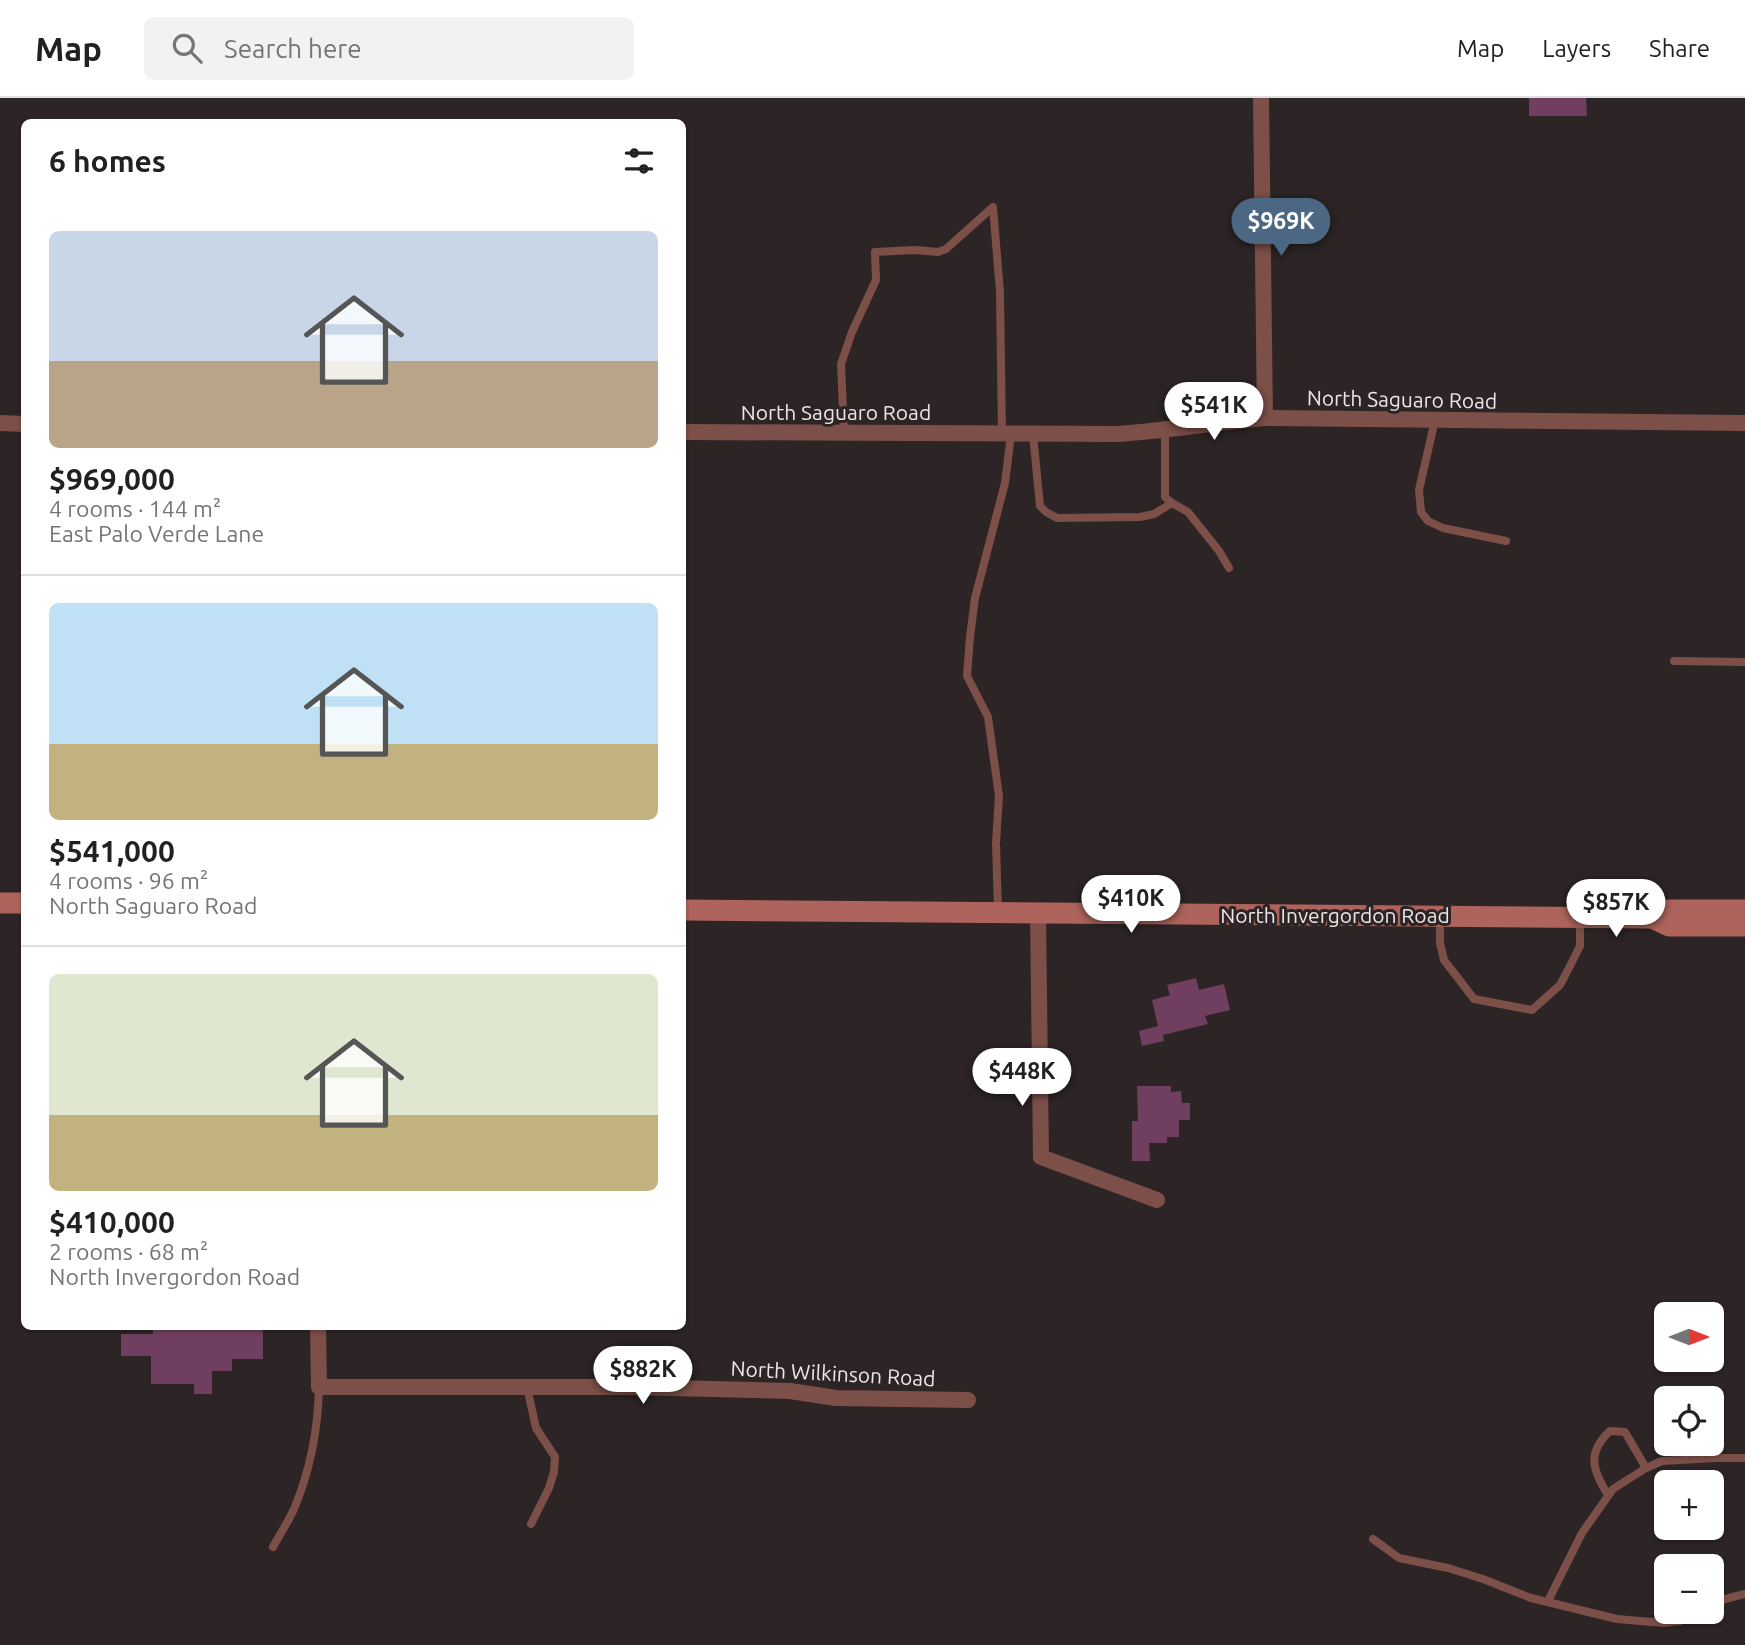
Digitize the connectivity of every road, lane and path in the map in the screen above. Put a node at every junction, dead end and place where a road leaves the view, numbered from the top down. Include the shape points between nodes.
1 (1261, 98) edge
2 (1265, 418) junction
3 (1435, 420) junction
4 (1745, 423) edge
5 (0, 424) edge
6 (21, 424) edge
7 (1165, 431) junction
8 (686, 432) edge
9 (844, 433) junction
10 (1007, 434) junction
11 (1033, 434) junction
12 (1172, 503) junction
13 (1506, 541) dead end
14 (1230, 568) dead end
15 (1674, 661) dead end
16 (1745, 662) edge
17 (0, 903) edge
18 (21, 903) edge
19 (686, 910) edge
20 (1745, 910) edge
21 (998, 912) junction
22 (1038, 913) junction
23 (1440, 916) junction
24 (1580, 917) junction
25 (1652, 918) junction
26 (1745, 926) edge
27 (1157, 1200) dead end
28 (318, 1330) edge
29 (319, 1387) junction
30 (527, 1387) junction
31 (968, 1400) dead end
32 (1745, 1458) edge
33 (1646, 1468) junction
34 (1608, 1495) junction
35 (531, 1524) dead end
36 (1373, 1539) dead end
37 (273, 1546) dead end
38 (1745, 1594) edge
39 (1724, 1600) edge
40 (1548, 1601) junction
41 (1654, 1623) edge

1 - 2 street
2 - 3 street, North Saguaro Road
2 - 7 street, North Saguaro Road
3 - 4 street, North Saguaro Road
3 - 13 lane via 1419,490 1421,512 1443,528
5 - 6 street
7 - 11 street, North Saguaro Road
7 - 12 lane via 1165,497
8 - 9 street, North Saguaro Road
9 - 10 street, North Saguaro Road
9 - 10 lane via 842,364 876,280 875,251 946,249 993,207
10 - 11 street, North Saguaro Road
10 - 21 lane via 1005,482 975,598 967,676 988,717 999,796
11 - 12 lane via 1040,506 1057,518 1140,517
12 - 14 lane via 1188,512
15 - 16 lane
17 - 18 street
19 - 21 street, North Invergordon Road
20 - 25 street, North Invergordon Road via 1668,910
21 - 22 street, North Invergordon Road
22 - 23 street, North Invergordon Road
22 - 27 street via 1041,1157
23 - 24 street, North Invergordon Road
23 - 24 lane via 1444,960 1474,999 1532,1010 1560,985 1570,966 1580,946
24 - 25 street, North Invergordon Road
25 - 26 street, North Invergordon Road via 1669,926
28 - 29 street
29 - 30 street, North Wilkinson Road
29 - 37 lane via 315,1436 306,1471 293,1510
30 - 31 street, North Wilkinson Road via 790,1391 836,1398
30 - 35 lane via 536,1428 555,1457 549,1488
32 - 33 lane via 1662,1461
33 - 34 lane
33 - 34 lane via 1625,1432 1610,1431 1594,1455 1594,1468
34 - 40 lane via 1582,1533
36 - 40 lane via 1399,1558 1448,1568
38 - 39 lane
40 - 41 lane via 1617,1619

